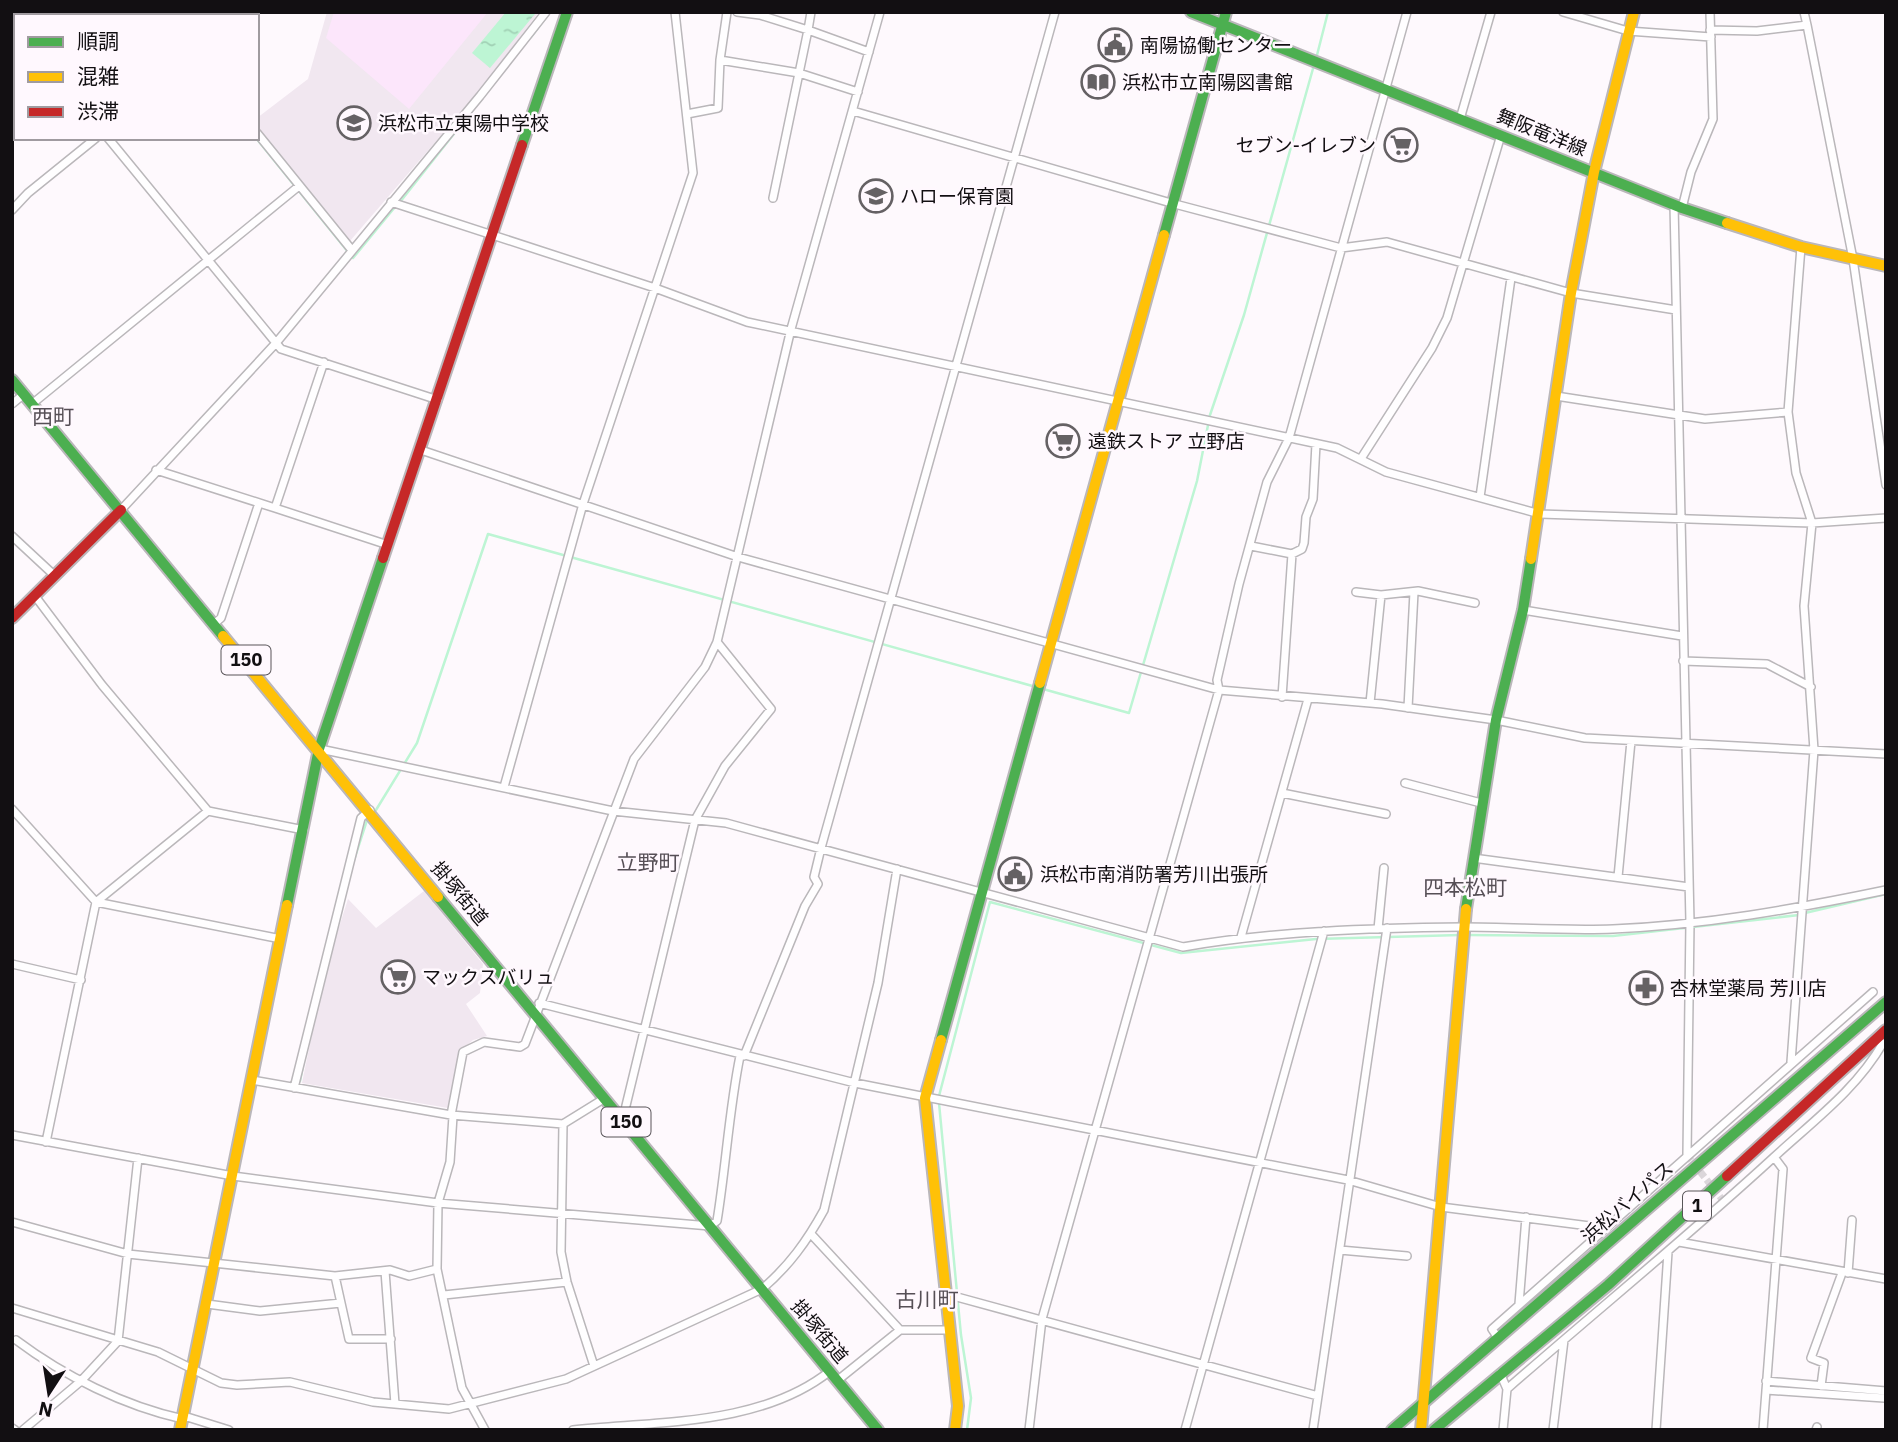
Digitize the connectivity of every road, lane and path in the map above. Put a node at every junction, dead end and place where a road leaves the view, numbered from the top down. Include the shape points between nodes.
1 (546, 12) edge
2 (567, 12) edge
3 (675, 12) edge
4 (727, 12) edge
5 (737, 12) edge
6 (811, 12) edge
7 (880, 12) edge
8 (1055, 12) edge
9 (1191, 12) edge
10 (1226, 12) edge
11 (1407, 12) edge
12 (1491, 12) edge
13 (1563, 12) edge
14 (1634, 12) edge
15 (1710, 12) edge
16 (1804, 12) edge
17 (1222, 24) junction
18 (1807, 25) junction
19 (808, 30) junction
20 (1628, 31) junction
21 (1710, 34) junction
22 (869, 52) junction
23 (720, 60) junction
24 (799, 73) junction
25 (1386, 90) junction
26 (858, 92) junction
27 (853, 111) junction
28 (687, 114) junction
29 (1460, 119) junction
30 (1502, 135) junction
31 (259, 136) edge
32 (93, 140) edge
33 (110, 140) edge
34 (1014, 156) junction
35 (1594, 172) junction
36 (299, 186) junction
37 (773, 198) dead end
38 (391, 202) junction
39 (1171, 203) junction
40 (1678, 207) junction
41 (12, 210) edge
42 (492, 235) junction
43 (1801, 247) junction
44 (1341, 248) junction
45 (351, 249) junction
46 (208, 259) junction
47 (1853, 259) junction
48 (1465, 265) junction
49 (1886, 266) edge
50 (1511, 278) junction
51 (655, 288) junction
52 (1571, 293) junction
53 (1676, 310) junction
54 (791, 329) junction
55 (276, 343) junction
56 (324, 362) junction
57 (956, 366) junction
58 (12, 380) edge
59 (24, 394) junction
60 (1556, 396) junction
61 (438, 400) junction
62 (1118, 402) junction
63 (12, 404) edge
64 (32, 404) junction
65 (1676, 412) junction
66 (1788, 412) junction
67 (1289, 438) junction
68 (1316, 444) junction
69 (421, 450) junction
70 (1362, 457) junction
71 (156, 470) junction
72 (1886, 485) edge
73 (1480, 497) junction
74 (259, 503) junction
75 (583, 504) junction
76 (275, 508) junction
77 (121, 510) junction
78 (1540, 514) junction
79 (1886, 518) edge
80 (1680, 521) junction
81 (1812, 523) junction
82 (12, 536) edge
83 (388, 545) junction
84 (1251, 546) junction
85 (1292, 554) junction
86 (738, 557) junction
87 (55, 576) junction
88 (1356, 592) dead end
89 (1414, 592) junction
90 (1381, 595) junction
91 (35, 596) junction
92 (891, 601) junction
93 (1475, 603) dead end
94 (1523, 610) junction
95 (12, 618) edge
96 (215, 623) junction
97 (1682, 636) junction
98 (717, 642) junction
99 (1051, 645) junction
100 (1683, 661) junction
101 (1811, 687) junction
102 (1219, 690) junction
103 (1282, 697) junction
104 (1308, 699) junction
105 (1370, 703) junction
106 (1408, 708) junction
107 (1496, 720) junction
108 (1631, 741) junction
109 (1685, 744) junction
110 (319, 749) junction
111 (1814, 750) junction
112 (1886, 754) edge
113 (1405, 783) dead end
114 (504, 786) junction
115 (1282, 793) junction
116 (1481, 803) junction
117 (12, 809) edge
118 (208, 811) junction
119 (613, 811) junction
120 (371, 812) junction
121 (1386, 814) dead end
122 (695, 820) junction
123 (304, 831) junction
124 (821, 848) junction
125 (1473, 858) junction
126 (1384, 868) dead end
127 (897, 869) junction
128 (1618, 877) junction
129 (1689, 887) junction
130 (1886, 890) edge
131 (982, 892) junction
132 (96, 902) junction
133 (1803, 908) junction
134 (1690, 922) junction
135 (1387, 928) junction
136 (1464, 928) junction
137 (1378, 929) junction
138 (1324, 931) junction
139 (1241, 937) junction
140 (281, 939) junction
141 (1149, 942) junction
142 (12, 964) edge
143 (81, 980) junction
144 (1873, 992) dead end
145 (1886, 1002) edge
146 (538, 1008) junction
147 (1886, 1030) edge
148 (644, 1031) junction
149 (1883, 1044) dead end
150 (742, 1056) junction
151 (1791, 1062) junction
152 (252, 1080) junction
153 (855, 1083) junction
154 (294, 1088) junction
155 (605, 1097) junction
156 (925, 1098) junction
157 (452, 1115) junction
158 (623, 1118) junction
159 (563, 1124) junction
160 (1097, 1132) junction
161 (12, 1135) edge
162 (46, 1142) junction
163 (1687, 1155) junction
164 (1774, 1157) junction
165 (138, 1158) junction
166 (1261, 1164) junction
167 (233, 1176) junction
168 (1348, 1180) junction
169 (438, 1203) junction
170 (1441, 1207) junction
171 (559, 1213) junction
172 (1526, 1217) junction
173 (1852, 1220) dead end
174 (12, 1222) edge
175 (710, 1226) junction
176 (1605, 1228) junction
177 (811, 1234) junction
178 (1679, 1242) junction
179 (1339, 1250) junction
180 (1668, 1252) junction
181 (128, 1254) junction
182 (1407, 1256) dead end
183 (1776, 1259) junction
184 (216, 1261) junction
185 (437, 1269) junction
186 (384, 1271) junction
187 (1845, 1273) junction
188 (335, 1276) junction
189 (1886, 1279) edge
190 (567, 1282) junction
191 (762, 1289) junction
192 (946, 1294) junction
193 (443, 1295) junction
194 (341, 1303) junction
195 (207, 1304) junction
196 (1519, 1304) junction
197 (12, 1308) edge
198 (1042, 1319) junction
199 (900, 1330) junction
200 (950, 1330) junction
201 (1498, 1338) junction
202 (391, 1339) junction
203 (1564, 1339) junction
204 (16, 1340) dead end
205 (118, 1341) junction
206 (1204, 1363) junction
207 (594, 1366) junction
208 (195, 1368) junction
209 (1500, 1373) junction
210 (834, 1376) junction
211 (80, 1381) junction
212 (1766, 1386) junction
213 (1821, 1386) junction
214 (1507, 1390) junction
215 (1852, 1392) junction
216 (1318, 1395) junction
217 (1885, 1395) edge
218 (1424, 1402) junction
219 (395, 1404) junction
220 (468, 1404) junction
221 (182, 1422) edge
222 (23, 1430) edge
223 (229, 1430) edge
224 (485, 1430) edge
225 (573, 1430) edge
226 (878, 1430) edge
227 (955, 1430) edge
228 (1030, 1430) edge
229 (1185, 1430) edge
230 (1312, 1430) edge
231 (1392, 1430) edge
232 (1421, 1430) edge
233 (1434, 1430) edge
234 (1503, 1430) edge
235 (1553, 1430) edge
236 (1656, 1430) edge
237 (1763, 1430) edge

1 - 38 street
2 - 42 main road
3 - 28 street
4 - 23 street
5 - 19 street
6 - 19 street
7 - 22 street
8 - 34 street
9 - 17 main road, 舞阪竜洋線
10 - 17 main road
11 - 25 street
12 - 29 street
13 - 20 street
14 - 20 main road
15 - 21 street
16 - 18 street
17 - 25 main road, 舞阪竜洋線
17 - 39 main road
18 - 21 street
18 - 47 street
19 - 22 street
19 - 24 street
20 - 21 street
20 - 35 main road
21 - 40 street via 1713,119
22 - 26 street
23 - 24 street
23 - 28 street via 718,108
24 - 26 street
24 - 37 street
25 - 29 main road, 舞阪竜洋線
25 - 44 street
26 - 27 street
27 - 34 street
27 - 54 street
28 - 51 street via 693,173
29 - 30 main road, 舞阪竜洋線
30 - 35 main road, 舞阪竜洋線
30 - 48 street
31 - 36 street
32 - 41 street
33 - 46 street
34 - 39 street
34 - 57 street
35 - 40 main road, 舞阪竜洋線
35 - 52 main road
36 - 45 street
36 - 46 street
38 - 42 street
38 - 45 street
39 - 44 street
39 - 62 main road
40 - 43 main road, 舞阪竜洋線
40 - 53 street
42 - 51 street
42 - 61 main road
43 - 47 main road, 舞阪竜洋線
43 - 66 street
44 - 48 street via 1387,242
44 - 67 street
45 - 55 street
46 - 55 street
46 - 64 street
47 - 49 main road, 舞阪竜洋線
47 - 72 street
48 - 50 street
48 - 70 street via 1432,348
50 - 52 street
50 - 73 street
51 - 54 street via 747,322
51 - 75 street
52 - 53 street
52 - 60 main road
53 - 65 street
54 - 57 street
54 - 86 street
55 - 56 street via 281,349
55 - 71 street
56 - 61 street
56 - 76 street
57 - 62 street
57 - 92 street
58 - 59 main road, 掛塚街道 / 150
59 - 63 street
59 - 64 main road, 掛塚街道 / 150
60 - 65 street
60 - 78 main road
61 - 69 main road
62 - 67 street
62 - 99 main road
64 - 77 main road, 掛塚街道 / 150
65 - 66 street via 1705,419
65 - 80 street
66 - 81 street via 1796,473
67 - 68 street
67 - 84 street via 1267,482
68 - 70 street
68 - 85 street via 1313,499 1304,543
69 - 75 street
69 - 83 main road
70 - 73 street via 1387,472
71 - 74 street
71 - 77 street
73 - 78 street
74 - 76 street
74 - 96 street via 221,618
75 - 86 street
75 - 114 street
76 - 83 street
77 - 87 main road
77 - 96 main road, 掛塚街道 / 150
78 - 80 street
78 - 94 main road
79 - 81 street
80 - 81 street
80 - 97 street
81 - 101 street via 1804,606
82 - 87 street
83 - 110 main road
84 - 85 street
84 - 102 street via 1227,632
85 - 103 street
86 - 92 street
86 - 98 street
87 - 91 main road
88 - 90 street
89 - 90 street
89 - 93 street
89 - 106 street
90 - 105 street
91 - 95 main road
91 - 118 street via 102,685
92 - 99 street
92 - 124 street
94 - 97 street
94 - 107 main road
96 - 110 main road, 掛塚街道 / 150
97 - 100 street
98 - 119 street via 705,667 634,759
98 - 122 street via 771,709 725,766
99 - 102 street
99 - 131 main road
100 - 101 street via 1767,664
100 - 109 street
101 - 111 street
102 - 103 street
102 - 141 street
103 - 104 street
104 - 105 street
104 - 115 street
105 - 106 street
106 - 107 street
107 - 108 street via 1585,738
107 - 116 main road
108 - 109 street
108 - 128 street
109 - 111 street
109 - 129 street
110 - 114 street
110 - 120 main road, 掛塚街道 / 150
110 - 123 main road
111 - 112 street
111 - 133 street
113 - 116 street
114 - 119 street
115 - 121 street
115 - 139 street
116 - 125 main road
117 - 132 street
118 - 123 street
118 - 132 street
119 - 122 street
119 - 146 street
120 - 146 main road, 掛塚街道 / 150
120 - 154 street via 361,818
122 - 124 street via 726,823
122 - 148 street
123 - 140 main road
124 - 127 street
124 - 150 street via 814,877 818,884
125 - 128 street
125 - 136 main road
126 - 137 street
127 - 131 street
127 - 153 street
128 - 129 street
129 - 134 street
130 - 133 street
131 - 141 street
131 - 156 main road
132 - 140 street
132 - 143 street
133 - 134 street
133 - 151 street
134 - 136 street via 1611,929
134 - 163 street
135 - 136 street
135 - 137 street
135 - 168 street
136 - 170 main road
137 - 138 street
138 - 139 street
138 - 166 street
139 - 141 street via 1183,947
140 - 152 main road
141 - 160 street
142 - 143 street
143 - 162 street
144 - 151 street
145 - 201 main road, 浜松バイパス / 1
146 - 148 street
146 - 155 main road, 掛塚街道 / 150
146 - 157 street via 520,1047 484,1042 463,1052
147 - 209 main road, 1 via 1618,1276
148 - 150 street
148 - 158 street
149 - 164 street via 1837,1101
150 - 153 street
150 - 175 street via 731,1102 732,1125 717,1221
151 - 163 street
152 - 154 street
152 - 167 main road
153 - 156 street
153 - 177 street via 824,1210
154 - 157 street
155 - 158 main road, 掛塚街道 / 150
155 - 159 street
156 - 160 street
156 - 192 main road
157 - 159 street
157 - 169 street via 450,1163
158 - 175 main road, 掛塚街道 / 150
159 - 171 street
160 - 166 street
160 - 198 street
161 - 162 street
162 - 165 street
163 - 176 street
164 - 178 street
164 - 183 street via 1783,1169
165 - 167 street
165 - 181 street
166 - 168 street
166 - 206 street
167 - 169 street
167 - 184 main road
168 - 170 street
168 - 179 street
169 - 171 street
169 - 185 street
170 - 172 street
170 - 218 main road
171 - 175 street
171 - 190 street
172 - 176 street
172 - 196 street
173 - 187 street
174 - 181 street
175 - 191 main road, 掛塚街道 / 150
176 - 196 street
177 - 191 street via 786,1268
177 - 199 street
178 - 180 street
178 - 183 street
179 - 182 street
179 - 216 street
180 - 203 street
180 - 236 street
181 - 184 street
181 - 205 street
183 - 187 street
183 - 212 street
184 - 188 street
184 - 195 main road
185 - 186 street via 410,1276
185 - 193 street
186 - 188 street
186 - 202 street
187 - 189 street
187 - 213 street via 1811,1358 1824,1363
188 - 194 street
190 - 193 street
190 - 207 street
191 - 207 street
191 - 210 main road, 掛塚街道 / 150
192 - 198 street
192 - 200 main road
193 - 220 street
194 - 195 street via 260,1311
194 - 202 street via 349,1339
195 - 208 main road
196 - 201 street via 1492,1329
197 - 205 street
198 - 206 street
198 - 228 street
199 - 200 street
199 - 210 street
200 - 227 main road via 958,1406
201 - 218 main road, 浜松バイパス / 1
202 - 219 street
203 - 214 street
203 - 235 street
204 - 211 street
205 - 208 street
205 - 211 street
206 - 216 street
206 - 229 street
207 - 220 street via 566,1379
208 - 219 street via 237,1385 290,1382
208 - 221 main road
209 - 214 street
209 - 233 main road, 1
210 - 225 street via 756,1410
210 - 226 main road, 掛塚街道 / 150
211 - 221 street
211 - 222 street
212 - 213 street
212 - 215 street
212 - 237 street
213 - 215 street
214 - 234 street
215 - 217 street
216 - 230 street
218 - 231 main road, 浜松バイパス / 1
218 - 232 main road
219 - 220 street via 449,1409
220 - 224 street
221 - 223 street

